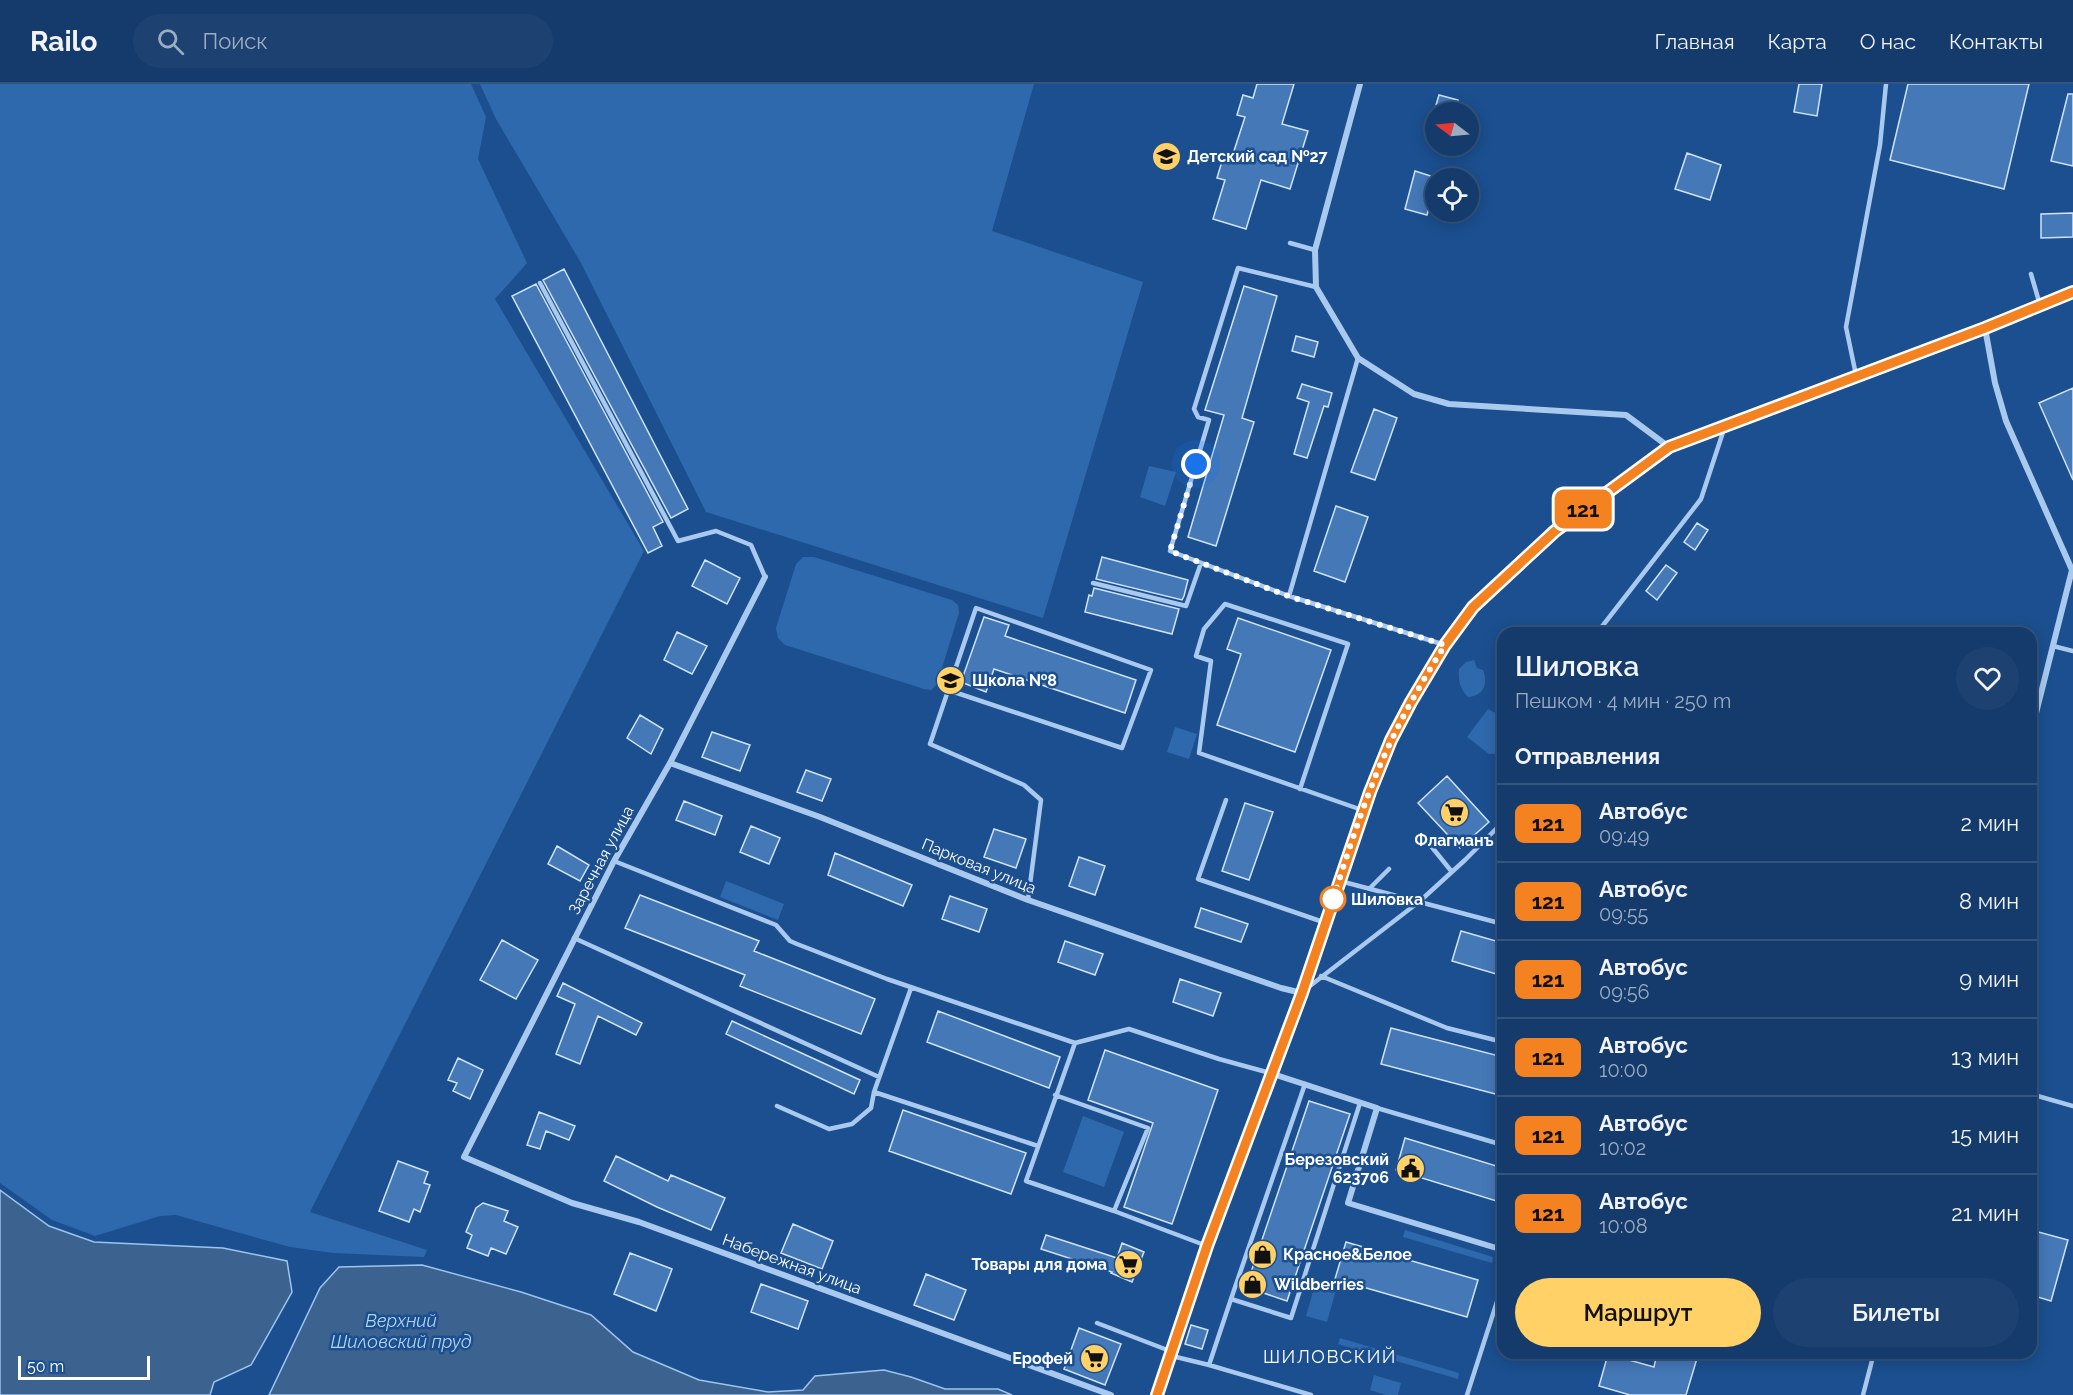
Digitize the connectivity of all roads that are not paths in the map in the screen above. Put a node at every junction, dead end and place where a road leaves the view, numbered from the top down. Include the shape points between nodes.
1 (1360, 84) edge
2 (1886, 84) edge
3 (1290, 243) dead end
4 (1315, 250) junction
5 (2031, 274) dead end
6 (540, 283) dead end
7 (1316, 287) junction
8 (2073, 292) edge
9 (2040, 305) junction
10 (1985, 328) junction
11 (1358, 358) junction
12 (1856, 375) junction
13 (1725, 426) junction
14 (1669, 447) junction
15 (1201, 563) junction
16 (2072, 570) edge
17 (765, 577) joint
18 (1093, 583) dead end
19 (1288, 596) junction
20 (1602, 627) edge
21 (1445, 645) junction
22 (2053, 646) junction
23 (2073, 651) edge
24 (948, 690) junction
25 (2037, 709) edge
26 (670, 763) junction
27 (1300, 789) junction
28 (1226, 800) dead end
29 (1362, 810) junction
30 (1497, 828) edge
31 (1431, 846) dead end
32 (614, 861) junction
33 (1389, 868) dead end
34 (1452, 872) junction
35 (1339, 880) junction
36 (1370, 888) junction
37 (1028, 900) junction
38 (1420, 901) junction
39 (1497, 922) edge
40 (1326, 924) junction
41 (574, 938) junction
42 (1321, 976) junction
43 (911, 988) junction
44 (1302, 993) junction
45 (1497, 1040) edge
46 (1075, 1043) junction
47 (1273, 1074) junction
48 (879, 1077) junction
49 (1305, 1084) junction
50 (874, 1092) junction
51 (1055, 1095) junction
52 (2037, 1096) edge
53 (1360, 1103) junction
54 (777, 1106) dead end
55 (2073, 1106) edge
56 (1377, 1108) junction
57 (1497, 1143) edge
58 (1038, 1146) junction
59 (464, 1157) joint
60 (1114, 1211) junction
61 (1207, 1246) junction
62 (1497, 1248) edge
63 (1231, 1299) junction
64 (1497, 1301) edge
65 (1097, 1323) dead end
66 (1170, 1353) junction
67 (1872, 1359) edge
68 (1209, 1365) junction
69 (1111, 1395) edge
70 (1157, 1395) edge
71 (1311, 1395) edge
72 (1467, 1395) edge
73 (1863, 1395) edge

1 - 4 street
2 - 12 lane via 1880,145 1846,327
3 - 4 lane
4 - 7 street
5 - 9 lane
6 - 17 lane via 678,541 716,531 751,545
7 - 11 street
7 - 15 lane via 1238,268 1194,409 1198,417 1209,420 1170,551
8 - 9 street
9 - 10 street
10 - 12 street
10 - 16 street via 2006,421
11 - 14 street via 1414,394 1449,404 1626,415
11 - 19 lane
12 - 13 street
13 - 14 street
13 - 20 lane via 1701,499
14 - 21 street via 1555,531 1473,607
15 - 18 lane via 1186,606
15 - 19 lane
16 - 22 street
17 - 26 street, Заречная улица
19 - 21 lane
21 - 29 street via 1391,740
22 - 23 lane
22 - 25 street
24 - 24 lane via 976,608 1151,670 1122,748
24 - 37 lane via 930,744 1024,785 1041,800
26 - 32 street, Заречная улица
26 - 37 street, Парковая улица via 820,817
27 - 27 lane via 1199,753 1211,661 1196,656 1204,629 1225,604 1348,644
27 - 29 lane
28 - 40 lane via 1198,879
29 - 35 street
30 - 34 lane
31 - 34 lane
32 - 41 street, Заречная улица
32 - 43 lane via 776,925 790,941
33 - 36 lane
34 - 38 lane
35 - 36 lane
35 - 40 street
36 - 38 lane
37 - 44 street, Парковая улица
38 - 39 lane
38 - 42 lane
40 - 44 street
41 - 48 lane
41 - 59 street, Заречная улица
42 - 44 lane
42 - 45 lane via 1447,1028
43 - 46 lane
43 - 48 lane
44 - 47 street
46 - 47 lane via 1129,1029
46 - 51 lane
47 - 49 street
47 - 61 street
48 - 50 lane
49 - 53 street
49 - 63 lane
50 - 54 lane via 871,1108 852,1124 829,1129
50 - 58 lane
51 - 58 lane
51 - 60 lane via 1148,1128
52 - 55 lane
53 - 56 street
53 - 63 lane via 1291,1318
56 - 57 lane
56 - 62 street via 1348,1203
58 - 60 lane via 1026,1181
59 - 69 street, Набережная улица via 572,1203 639,1222
60 - 61 lane
61 - 66 street
63 - 68 lane
64 - 72 lane
65 - 66 lane
66 - 68 lane
66 - 70 street
67 - 73 lane
68 - 71 lane

